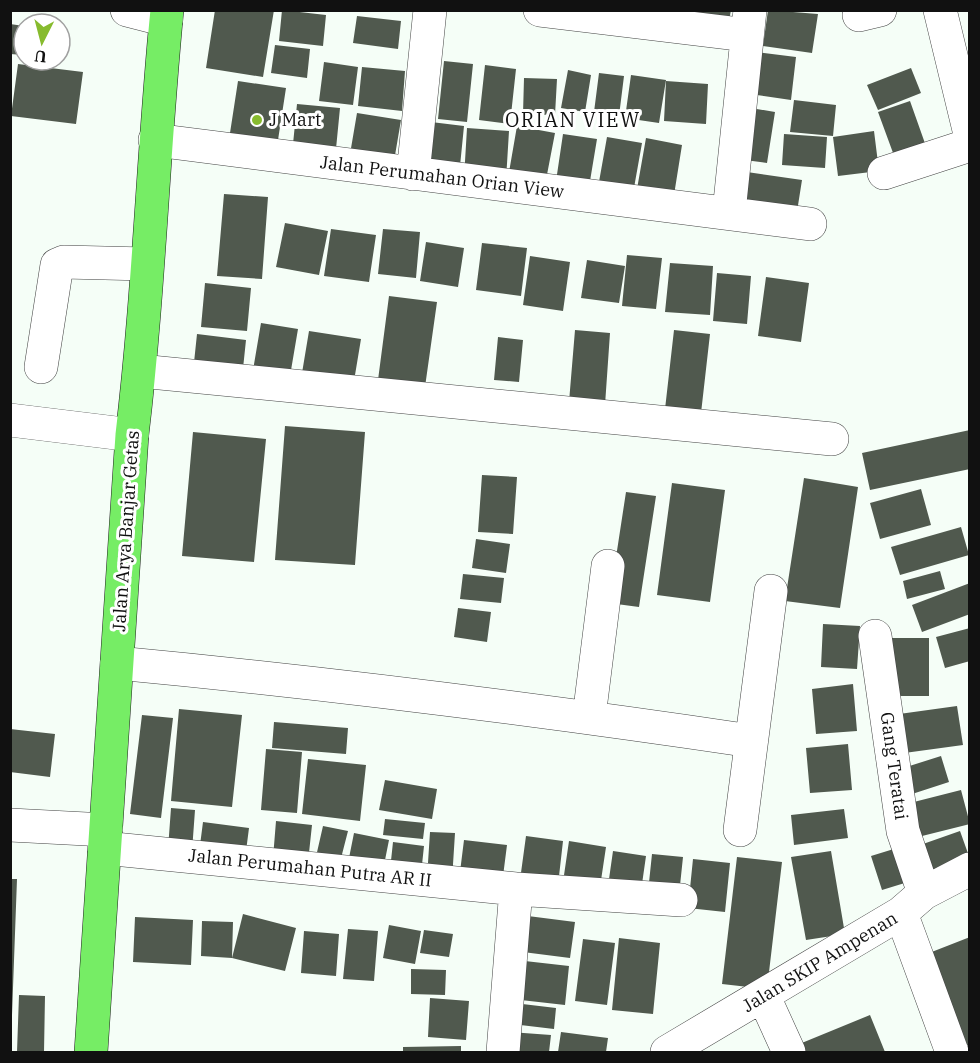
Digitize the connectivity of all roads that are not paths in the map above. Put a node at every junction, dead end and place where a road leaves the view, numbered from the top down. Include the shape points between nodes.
1 (127, 10) edge
2 (430, 10) edge
3 (540, 10) edge
4 (940, 10) edge
5 (167, 15) edge
6 (748, 22) edge
7 (969, 134) edge
8 (154, 140) junction
9 (969, 145) edge
10 (884, 173) dead end
11 (413, 174) junction
12 (729, 212) junction
13 (810, 224) dead end
14 (146, 264) junction
15 (40, 367) dead end
16 (140, 371) junction
17 (10, 420) edge
18 (132, 435) junction
19 (832, 439) dead end
20 (608, 566) dead end
21 (771, 591) dead end
22 (875, 636) dead end
23 (117, 663) junction
24 (589, 717) junction
25 (751, 741) junction
26 (10, 825) edge
27 (740, 830) dead end
28 (105, 839) junction
29 (969, 869) edge
30 (516, 889) junction
31 (681, 900) dead end
32 (913, 903) junction
33 (764, 997) junction
34 (91, 1053) edge
35 (503, 1053) edge
36 (668, 1053) edge
37 (789, 1053) edge
38 (952, 1053) edge

1 - 5 street
2 - 11 street
3 - 6 street
4 - 7 street
5 - 8 highway, Jalan Arya Banjar Getas
6 - 12 street
8 - 11 street, Jalan Perumahan Orian View
8 - 14 highway, Jalan Arya Banjar Getas
9 - 10 street
11 - 12 street, Jalan Perumahan Orian View
12 - 13 street, Jalan Perumahan Orian View
14 - 15 street via 57,265
14 - 16 highway, Jalan Arya Banjar Getas
16 - 18 highway, Jalan Arya Banjar Getas
16 - 19 street
17 - 18 street
18 - 23 highway, Jalan Arya Banjar Getas
20 - 24 street
21 - 25 street
22 - 32 street, Gang Teratai
23 - 24 street via 271,677
23 - 28 highway, Jalan Arya Banjar Getas
24 - 25 street
25 - 27 street
26 - 28 street, Jalan Perumahan Putra AR II
28 - 30 street, Jalan Perumahan Putra AR II
28 - 34 highway, Jalan Arya Banjar Getas
29 - 32 street, Jalan SKIP Ampenan
30 - 31 street, Jalan Perumahan Putra AR II
30 - 35 street
32 - 33 street, Jalan SKIP Ampenan
32 - 38 street, Gang Teratai
33 - 36 street, Jalan SKIP Ampenan
33 - 37 street

